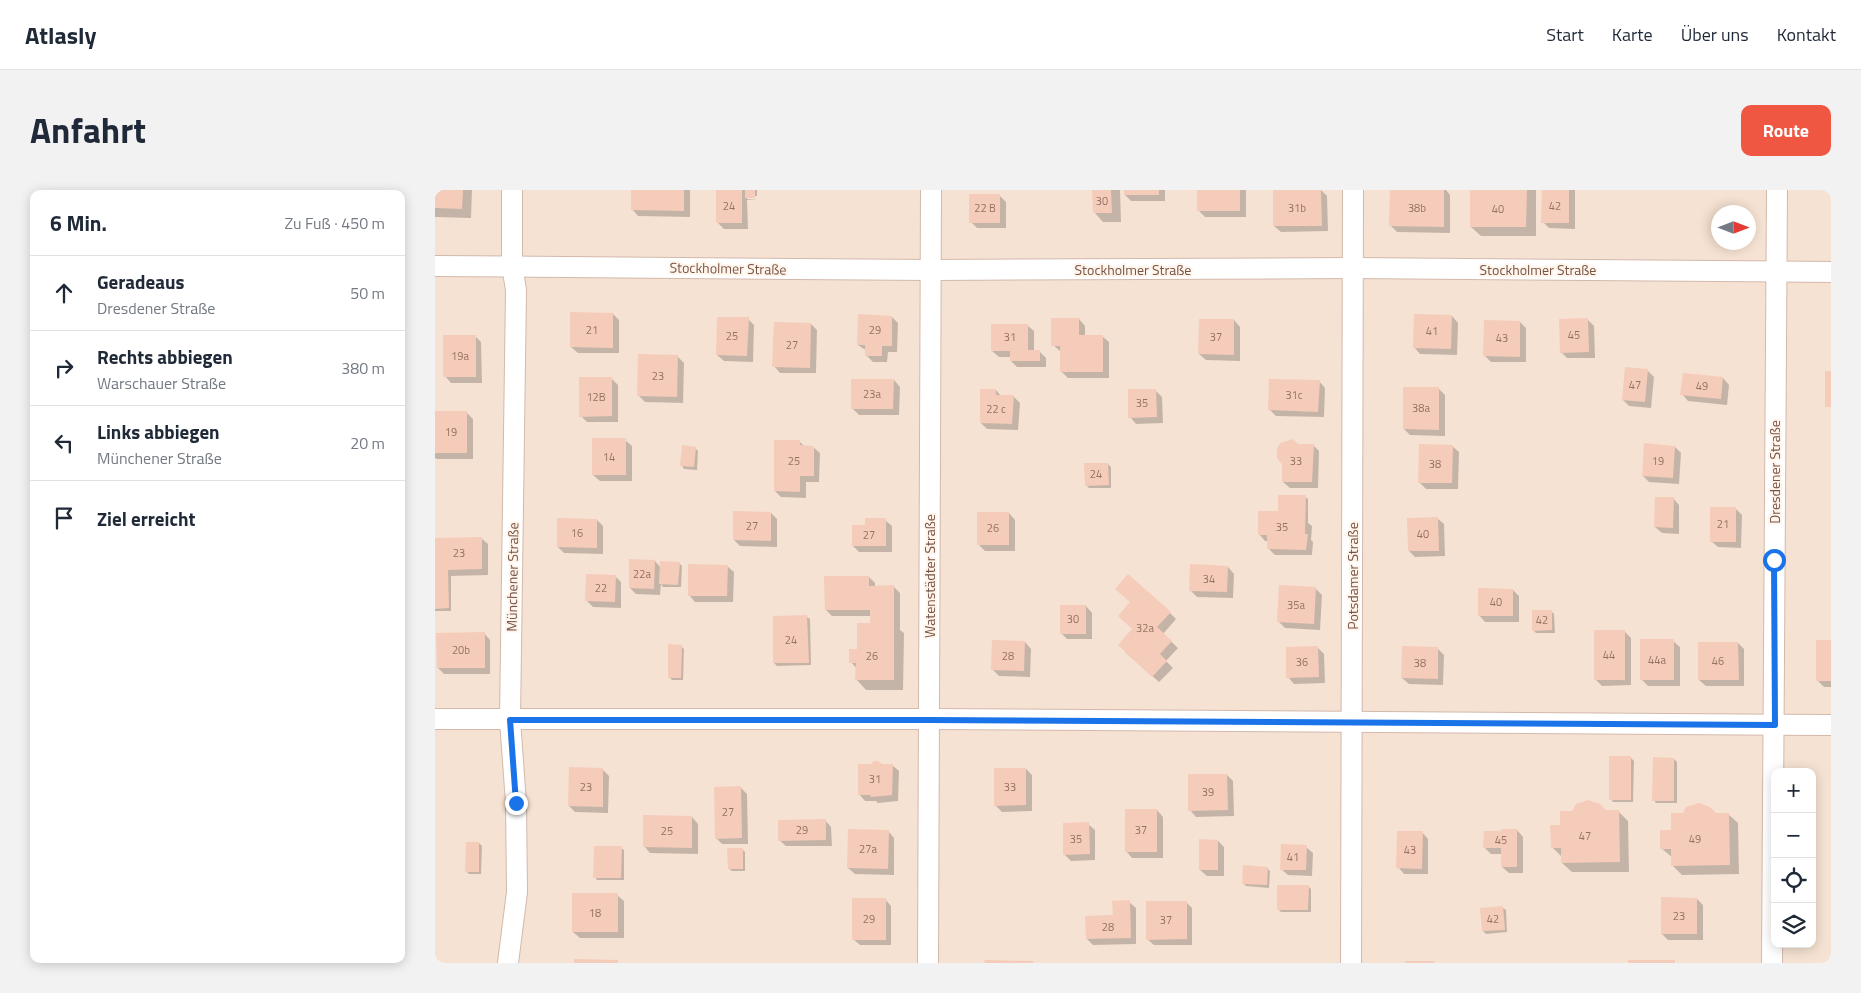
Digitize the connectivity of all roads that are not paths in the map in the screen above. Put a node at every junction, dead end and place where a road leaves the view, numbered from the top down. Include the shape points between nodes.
1 (512, 190) edge
2 (931, 190) edge
3 (1353, 190) edge
4 (1777, 190) edge
5 (512, 265) junction
6 (435, 266) edge
7 (1352, 268) junction
8 (931, 270) junction
9 (1776, 271) junction
10 (1831, 272) edge
11 (435, 719) edge
12 (510, 720) junction
13 (929, 720) junction
14 (1352, 723) junction
15 (1775, 725) junction
16 (1831, 725) edge
17 (508, 963) edge
18 (928, 963) edge
19 (1351, 963) edge
20 (1772, 963) edge

1 - 5 street, Münchener Straße
2 - 8 street, Watenstädter Straße
3 - 7 street, Potsdamer Straße
4 - 9 street, Dresdener Straße
5 - 6 street, Stockholmer Straße
5 - 8 street, Stockholmer Straße
5 - 12 street, Münchener Straße via 516,290
7 - 8 street, Stockholmer Straße
7 - 9 street, Stockholmer Straße
7 - 14 street, Potsdamer Straße
8 - 13 street, Watenstädter Straße
9 - 10 street, Stockholmer Straße
9 - 15 street, Dresdener Straße
11 - 12 street
12 - 13 street
12 - 17 street, Münchener Straße via 516,803 517,892
13 - 14 street
13 - 18 street, Watenstädter Straße
14 - 15 street
14 - 19 street, Potsdamer Straße
15 - 16 street
15 - 20 street, Dresdener Straße

